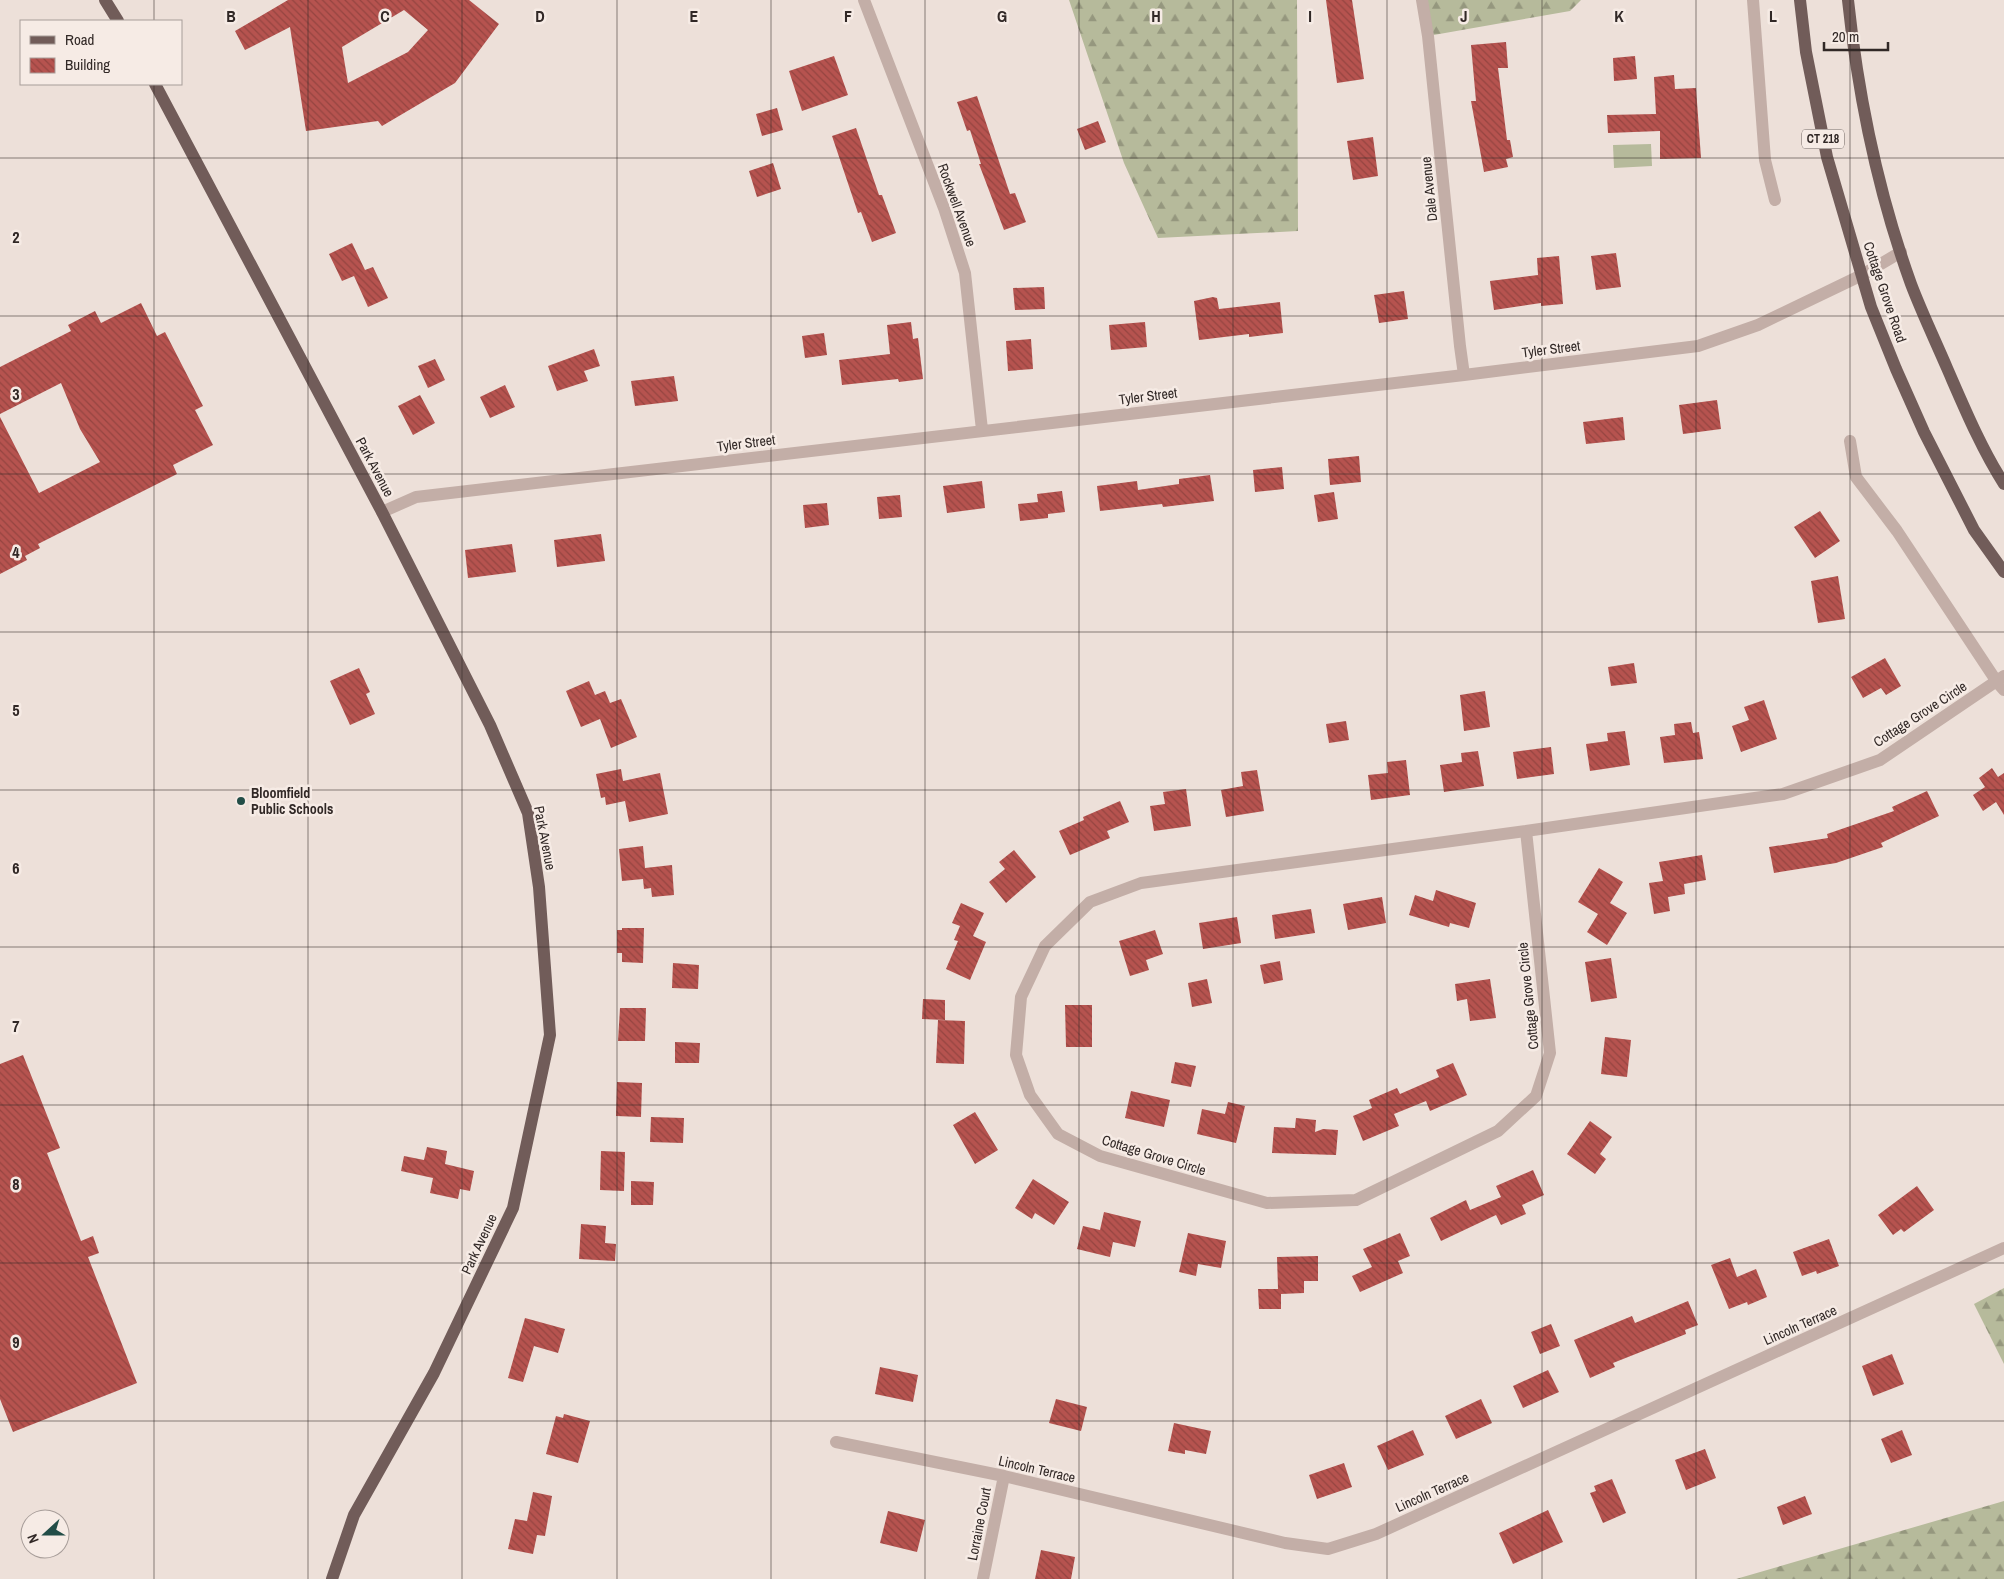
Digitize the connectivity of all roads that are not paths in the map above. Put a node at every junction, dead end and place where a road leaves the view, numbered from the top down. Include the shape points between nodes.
1 (106, 0) edge
2 (864, 0) edge
3 (1422, 0) edge
4 (1753, 0) edge
5 (1800, 0) edge
6 (1848, 0) edge
7 (117, 20) edge
8 (156, 85) edge
9 (1775, 200) dead end
10 (1901, 252) junction
11 (1862, 275) junction
12 (1464, 375) junction
13 (982, 430) junction
14 (1850, 442) dead end
15 (2004, 484) edge
16 (382, 512) junction
17 (2004, 572) edge
18 (2002, 683) edge
19 (1526, 831) junction
20 (2004, 1248) edge
21 (836, 1442) dead end
22 (1004, 1476) junction
23 (332, 1579) edge
24 (983, 1579) edge

1 - 7 main road
2 - 13 street, Rockwell Avenue via 944,208 965,273
3 - 12 street, Dale Avenue
4 - 9 street via 1764,160
5 - 11 main road, Cottage Grove Road / CT 218 via 1806,52 1826,158
6 - 10 main road, Cottage Grove Road via 1868,124 1890,220
8 - 16 main road, Park Avenue
10 - 11 street, Tyler Street
10 - 15 main road, Cottage Grove Road via 1960,399
11 - 12 street, Tyler Street via 1758,325 1698,346
11 - 17 main road, Cottage Grove Road / CT 218 via 1871,307 1924,432 1974,530
12 - 13 street, Tyler Street
13 - 16 street, Tyler Street via 416,497
14 - 18 street via 1856,477
16 - 23 main road, Park Avenue via 490,725 528,813 539,887 550,1035 513,1208 434,1372 354,1515
18 - 19 street, Cottage Grove Circle via 1880,760 1783,794
19 - 19 street, Cottage Grove Circle via 1141,883 1090,902 1045,946 1021,998 1016,1055 1030,1095 1058,1134 1100,1156 1267,1203 1356,1200 1498,1131 1536,1096 1550,1053
20 - 22 street, Lincoln Terrace via 1376,1534 1328,1549 1286,1543
21 - 22 street, Lincoln Terrace
22 - 24 street, Lorraine Court

